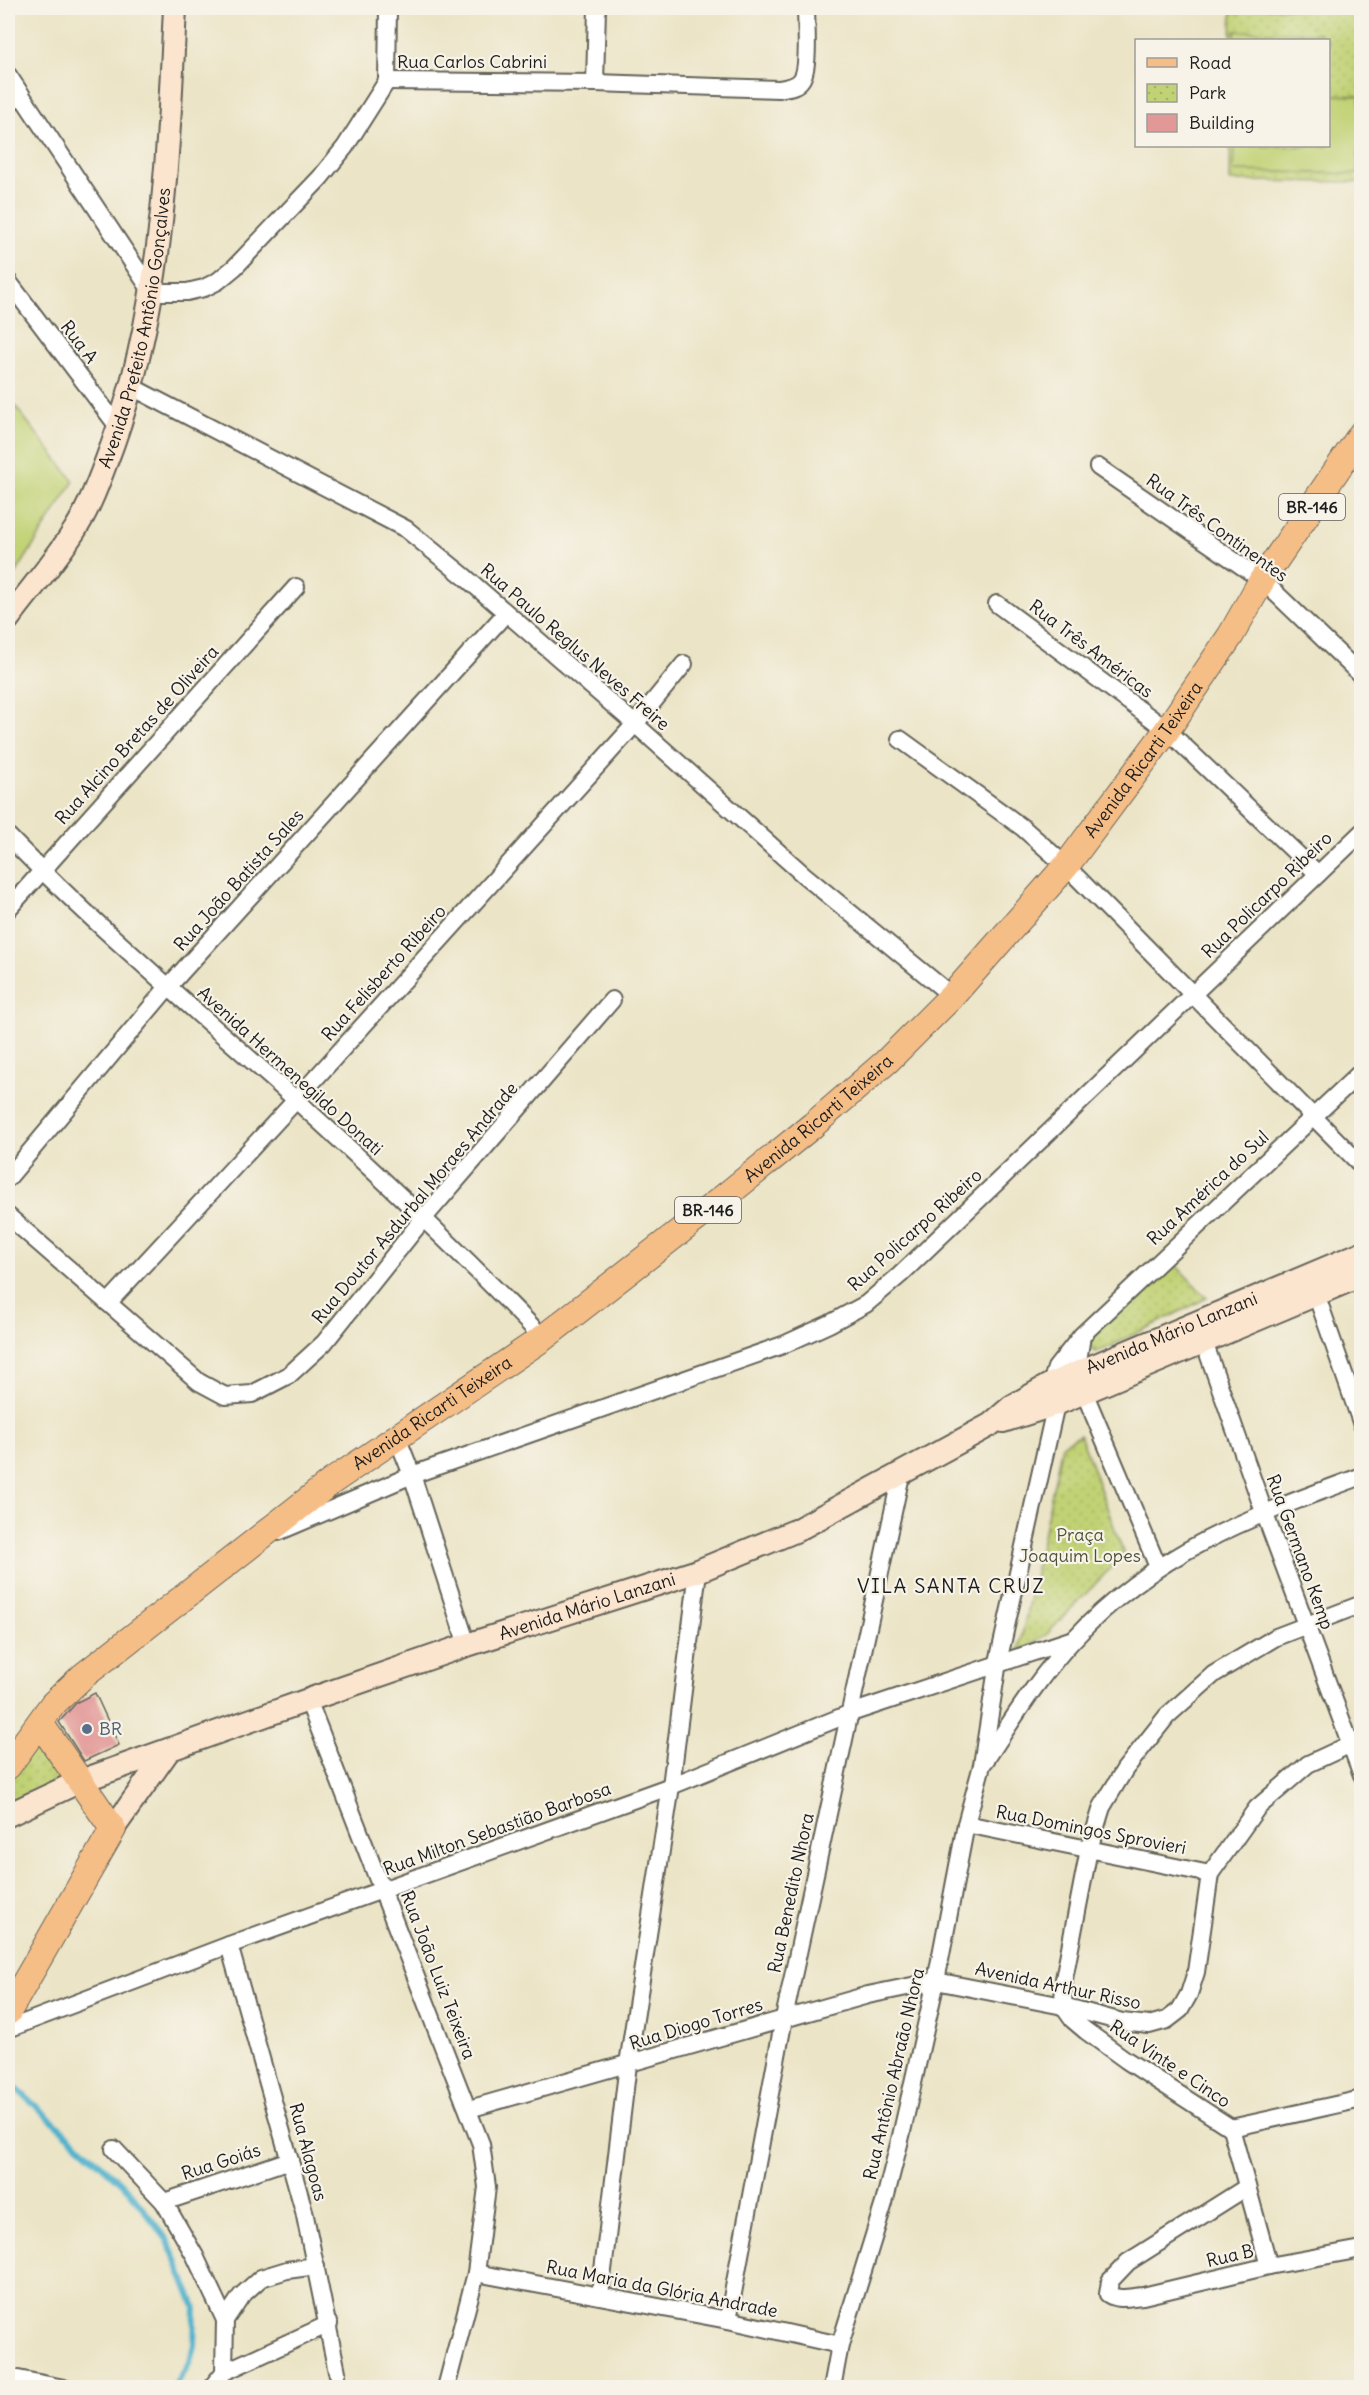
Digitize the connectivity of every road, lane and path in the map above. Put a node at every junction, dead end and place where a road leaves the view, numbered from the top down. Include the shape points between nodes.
1 (175, 8) edge
2 (388, 8) edge
3 (597, 8) edge
4 (806, 8) edge
5 (8, 75) edge
6 (387, 81) junction
7 (595, 83) junction
8 (21, 94) junction
9 (8, 104) edge
10 (8, 281) edge
11 (152, 292) junction
12 (132, 387) junction
13 (118, 428) junction
14 (1362, 433) edge
15 (1098, 467) dead end
16 (1262, 580) junction
17 (296, 587) dead end
18 (997, 604) dead end
19 (506, 613) junction
20 (8, 619) edge
21 (684, 664) dead end
22 (1362, 676) edge
23 (635, 724) junction
24 (1167, 730) junction
25 (900, 739) dead end
26 (1362, 832) edge
27 (8, 836) edge
28 (1066, 866) junction
29 (41, 870) junction
30 (1318, 874) junction
31 (8, 909) edge
32 (168, 987) junction
33 (1193, 994) junction
34 (952, 996) junction
35 (612, 1000) dead end
36 (1362, 1071) edge
37 (296, 1100) junction
38 (1314, 1117) junction
39 (1362, 1166) edge
40 (8, 1178) edge
41 (8, 1216) edge
42 (423, 1219) junction
43 (1362, 1253) edge
44 (1362, 1275) edge
45 (1316, 1294) junction
46 (108, 1304) junction
47 (1082, 1335) junction
48 (543, 1338) junction
49 (1204, 1342) junction
50 (1079, 1383) junction
51 (1054, 1394) junction
52 (1362, 1425) edge
53 (397, 1437) junction
54 (412, 1475) junction
55 (901, 1475) junction
56 (1362, 1476) edge
57 (1264, 1512) junction
58 (256, 1542) junction
59 (1158, 1567) junction
60 (698, 1571) junction
61 (1362, 1604) edge
62 (1306, 1624) junction
63 (1074, 1639) junction
64 (467, 1645) junction
65 (998, 1662) junction
66 (308, 1700) junction
67 (850, 1713) junction
68 (40, 1723) junction
69 (1355, 1741) edge
70 (169, 1750) junction
71 (982, 1765) junction
72 (8, 1766) edge
73 (1362, 1775) edge
74 (78, 1782) junction
75 (671, 1786) junction
76 (8, 1815) edge
77 (966, 1824) junction
78 (113, 1829) junction
79 (1089, 1849) junction
80 (1210, 1874) junction
81 (384, 1890) junction
82 (230, 1945) junction
83 (936, 1981) junction
84 (1063, 2006) junction
85 (8, 2012) edge
86 (784, 2018) junction
87 (8, 2029) edge
88 (628, 2064) junction
89 (1362, 2099) edge
90 (469, 2109) junction
91 (1231, 2128) junction
92 (114, 2149) dead end
93 (291, 2160) junction
94 (1247, 2187) junction
95 (164, 2202) junction
96 (1362, 2249) edge
97 (316, 2266) junction
98 (1269, 2266) junction
99 (476, 2273) junction
100 (600, 2295) junction
101 (225, 2320) junction
102 (728, 2320) junction
103 (329, 2324) junction
104 (840, 2345) junction
105 (224, 2372) junction
106 (337, 2372) dead end
107 (14, 2382) edge
108 (64, 2388) edge
109 (211, 2388) edge
110 (446, 2388) edge
111 (832, 2388) edge

1 - 11 street, Avenida Prefeito Antônio Gonçalves
2 - 6 street
3 - 7 street
4 - 7 street, Rua Carlos Cabrini via 806,66 803,78 794,86 779,89
5 - 8 street
6 - 7 street, Rua Carlos Cabrini
6 - 11 street, Rua Carlos Cabrini via 320,178 235,267 204,288
8 - 9 street
8 - 11 street
10 - 13 street, Rua A
11 - 12 street, Avenida Prefeito Antônio Gonçalves
12 - 13 street, Avenida Prefeito Antônio Gonçalves
12 - 19 street, Rua Paulo Reglus Neves Freire via 406,529
13 - 20 street, Avenida Prefeito Antônio Gonçalves via 97,488 79,524
14 - 16 main road, Avenida Ricarti Teixeira / BR-146
15 - 16 street, Rua Três Continentes
16 - 22 street, Rua Três Continentes
16 - 24 main road, Avenida Ricarti Teixeira / BR-146 via 1231,635
17 - 29 street, Rua Alcino Bretas de Oliveira
18 - 24 street, Rua Três Américas
19 - 23 street, Rua Paulo Reglus Neves Freire
19 - 32 street, Rua João Batista Sales
21 - 23 street, Rua Felisberto Ribeiro
23 - 34 street, Rua Paulo Reglus Neves Freire via 804,875
23 - 37 street, Rua Felisberto Ribeiro
24 - 28 main road, Avenida Ricarti Teixeira / BR-146
24 - 30 street, Rua Três Américas
25 - 28 street via 1023,828
26 - 30 street, Rua Policarpo Ribeiro
27 - 29 street, Avenida Hermenegildo Donati
28 - 33 street
28 - 34 main road, Avenida Ricarti Teixeira / BR-146
29 - 31 street, Rua Alcino Bretas de Oliveira
29 - 32 street, Avenida Hermenegildo Donati
30 - 33 street, Rua Policarpo Ribeiro
32 - 37 street, Avenida Hermenegildo Donati
32 - 40 street, Rua João Batista Sales
33 - 38 street
33 - 54 street, Rua Policarpo Ribeiro via 866,1304 783,1345
34 - 48 main road, Avenida Ricarti Teixeira / BR-146 via 886,1062 813,1125
35 - 42 street, Rua Doutor Asdurbal Moraes Andrade
36 - 38 street, Rua América do Sul
37 - 42 street, Avenida Hermenegildo Donati
37 - 46 street, Rua Felisberto Ribeiro
38 - 39 street
38 - 47 street, Rua América do Sul
41 - 46 street
42 - 46 street, Rua Doutor Asdurbal Moraes Andrade via 324,1343 289,1375 252,1394 225,1396 199,1382
42 - 48 street, Avenida Hermenegildo Donati
43 - 50 street, Avenida Mário Lanzani
44 - 45 street, Avenida Mário Lanzani
45 - 49 street, Avenida Mário Lanzani
45 - 52 street
47 - 50 street
47 - 51 street, Rua América do Sul via 1056,1368
48 - 53 main road, Avenida Ricarti Teixeira / BR-146
49 - 50 street, Avenida Mário Lanzani
49 - 57 street, Rua Germano Kemp
50 - 51 street, Avenida Mário Lanzani
50 - 59 street
51 - 55 street, Avenida Mário Lanzani
51 - 65 street
53 - 54 street
53 - 58 main road, Avenida Ricarti Teixeira / BR-146
54 - 58 street, Rua Policarpo Ribeiro
54 - 64 street
55 - 60 street, Avenida Mário Lanzani via 795,1531
55 - 67 street, Rua Benedito Nhora
56 - 57 street
57 - 59 street
57 - 62 street, Rua Germano Kemp
58 - 68 main road, Avenida Ricarti Teixeira / BR-146 via 83,1676 53,1704
59 - 63 street
60 - 64 street, Avenida Mário Lanzani
60 - 75 street
61 - 62 street
62 - 69 street, Rua Germano Kemp
62 - 79 street via 1214,1674 1167,1716 1125,1769 1102,1807
63 - 65 street, Rua Milton Sebastião Barbosa
63 - 71 street via 1030,1694
64 - 66 street, Avenida Mário Lanzani
65 - 67 street, Rua Milton Sebastião Barbosa
65 - 71 street
66 - 70 street, Avenida Mário Lanzani
66 - 81 street, Rua João Luiz Teixeira
67 - 75 street, Rua Milton Sebastião Barbosa
67 - 86 street, Rua Benedito Nhora
68 - 72 main road, BR-146
68 - 74 main road
69 - 73 street, Rua Germano Kemp
69 - 80 street, Avenida Arthur Risso via 1308,1764 1257,1808
70 - 74 street, Avenida Mário Lanzani
70 - 78 street
71 - 77 street, Rua Antônio Abraão Nhora
74 - 76 street, Avenida Mário Lanzani
74 - 78 main road
75 - 81 street, Rua Milton Sebastião Barbosa
75 - 88 street
77 - 79 street, Rua Domingos Sprovieri
77 - 83 street, Rua Antônio Abraão Nhora
78 - 85 main road
79 - 80 street, Rua Domingos Sprovieri
79 - 84 street via 1064,1979
80 - 84 street, Avenida Arthur Risso via 1196,1972 1180,2010 1167,2020 1149,2025
81 - 82 street, Rua Milton Sebastião Barbosa
81 - 90 street, Rua João Luiz Teixeira
82 - 87 street, Rua Milton Sebastião Barbosa
82 - 93 street, Rua Alagoas
83 - 84 street, Avenida Arthur Risso
83 - 86 street, Rua Diogo Torres
83 - 104 street, Rua Antônio Abraão Nhora via 884,2203
84 - 91 street, Rua Vinte e Cinco via 1086,2031
86 - 88 street, Rua Diogo Torres
86 - 102 street, Rua Benedito Nhora
88 - 90 street, Rua Diogo Torres
88 - 100 street
89 - 91 street
90 - 99 street, Rua João Luiz Teixeira via 481,2144 487,2187
91 - 94 street
92 - 95 street
93 - 95 street, Rua Goiás
93 - 97 street, Rua Alagoas
94 - 98 street
94 - 98 street, Rua B via 1128,2262 1110,2281 1108,2294 1113,2298 1143,2296
95 - 101 street
96 - 98 street, Rua B
97 - 101 street via 261,2278 241,2296
97 - 103 street, Rua Alagoas
99 - 100 street, Rua Maria da Glória Andrade
99 - 110 street, Rua João Luiz Teixeira
100 - 102 street, Rua Maria da Glória Andrade
101 - 105 street
102 - 104 street, Rua Maria da Glória Andrade
103 - 105 street
103 - 106 street, Rua Alagoas
104 - 111 street, Rua Antônio Abraão Nhora
105 - 109 street
107 - 108 street

